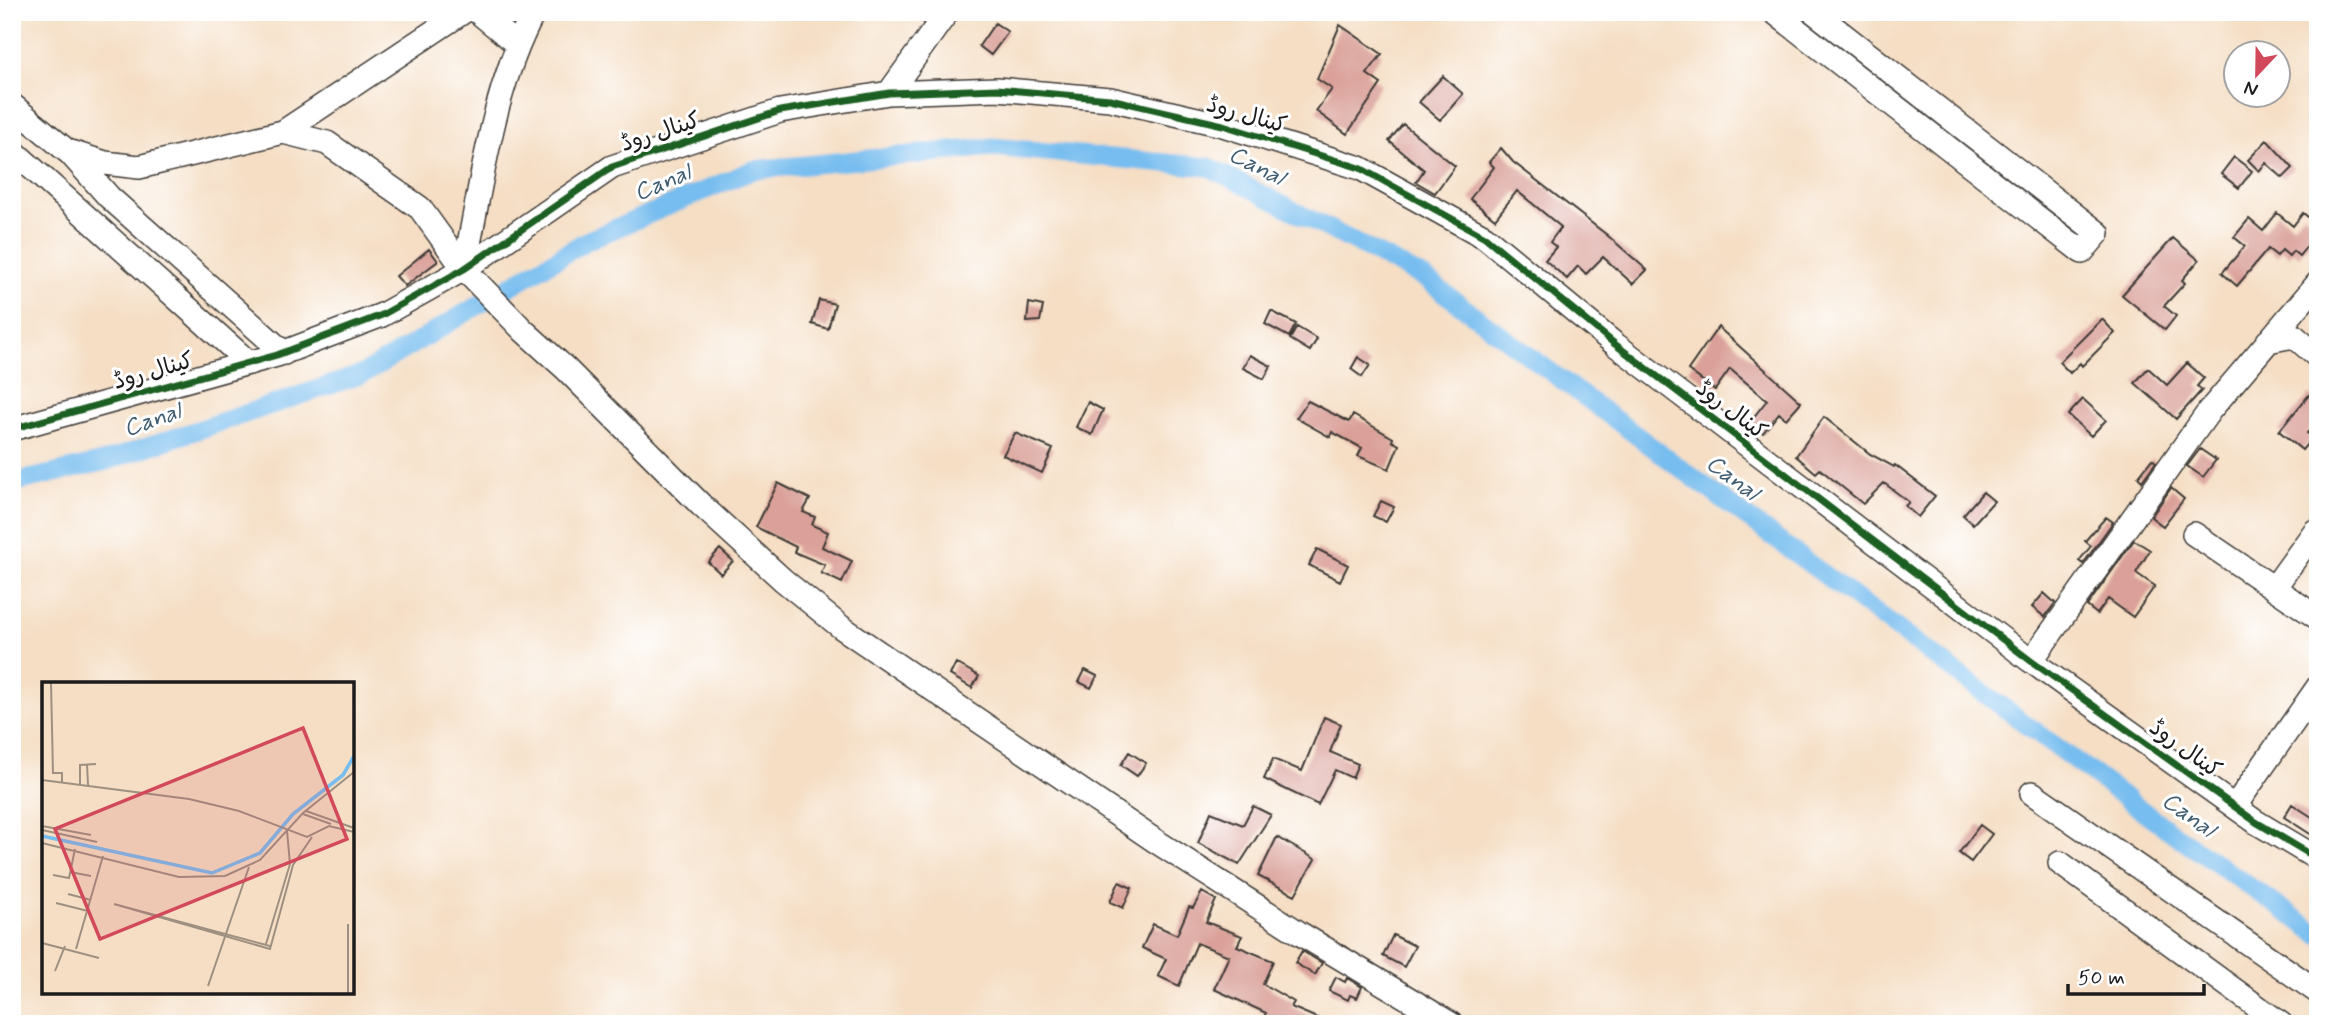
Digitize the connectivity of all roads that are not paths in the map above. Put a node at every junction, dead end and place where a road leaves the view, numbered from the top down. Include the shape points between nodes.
1 (463, 12) edge
2 (478, 12) edge
3 (534, 12) edge
4 (1774, 12) edge
5 (1814, 12) edge
6 (947, 13) edge
7 (1840, 33) junction
8 (517, 44) junction
9 (1824, 51) junction
10 (1869, 55) junction
11 (1853, 74) junction
12 (889, 93) junction
13 (12, 105) edge
14 (283, 132) junction
15 (12, 150) edge
16 (67, 151) junction
17 (471, 276) junction
18 (2318, 283) edge
19 (2268, 341) junction
20 (284, 353) junction
21 (2318, 356) edge
22 (249, 363) junction
23 (12, 429) edge
24 (2315, 531) dead end
25 (2194, 534) dead end
26 (2274, 588) junction
27 (2318, 618) edge
28 (2032, 661) junction
29 (2318, 687) edge
30 (2032, 793) dead end
31 (2235, 806) junction
32 (2318, 859) edge
33 (2060, 863) dead end
34 (2318, 992) edge
35 (1451, 1024) edge
36 (2281, 1024) edge

1 - 14 street
2 - 8 street
3 - 8 street
4 - 9 street
5 - 7 street
6 - 12 street
7 - 9 street
7 - 10 street
8 - 17 street via 503,83
9 - 11 street
10 - 11 street
10 - 11 street via 2098,233 2082,252
12 - 17 street, کینال روڈ via 780,111 612,167
12 - 28 street, کینال روڈ via 997,89 1110,99 1223,125 1360,168 1485,237 1616,345
13 - 16 street
14 - 16 street via 139,167
14 - 17 street via 327,143 420,208
15 - 22 street
16 - 20 street via 109,197
17 - 20 street, کینال روڈ
17 - 35 street via 701,505 841,627 1154,840
18 - 19 street
19 - 21 street via 2294,336
19 - 28 street via 2210,411
20 - 22 street, کینال روڈ
22 - 23 street, کینال روڈ
24 - 26 street
25 - 26 street
26 - 27 street
28 - 31 street, کینال روڈ
29 - 31 street
30 - 34 street
31 - 32 street, کینال روڈ
33 - 36 street

